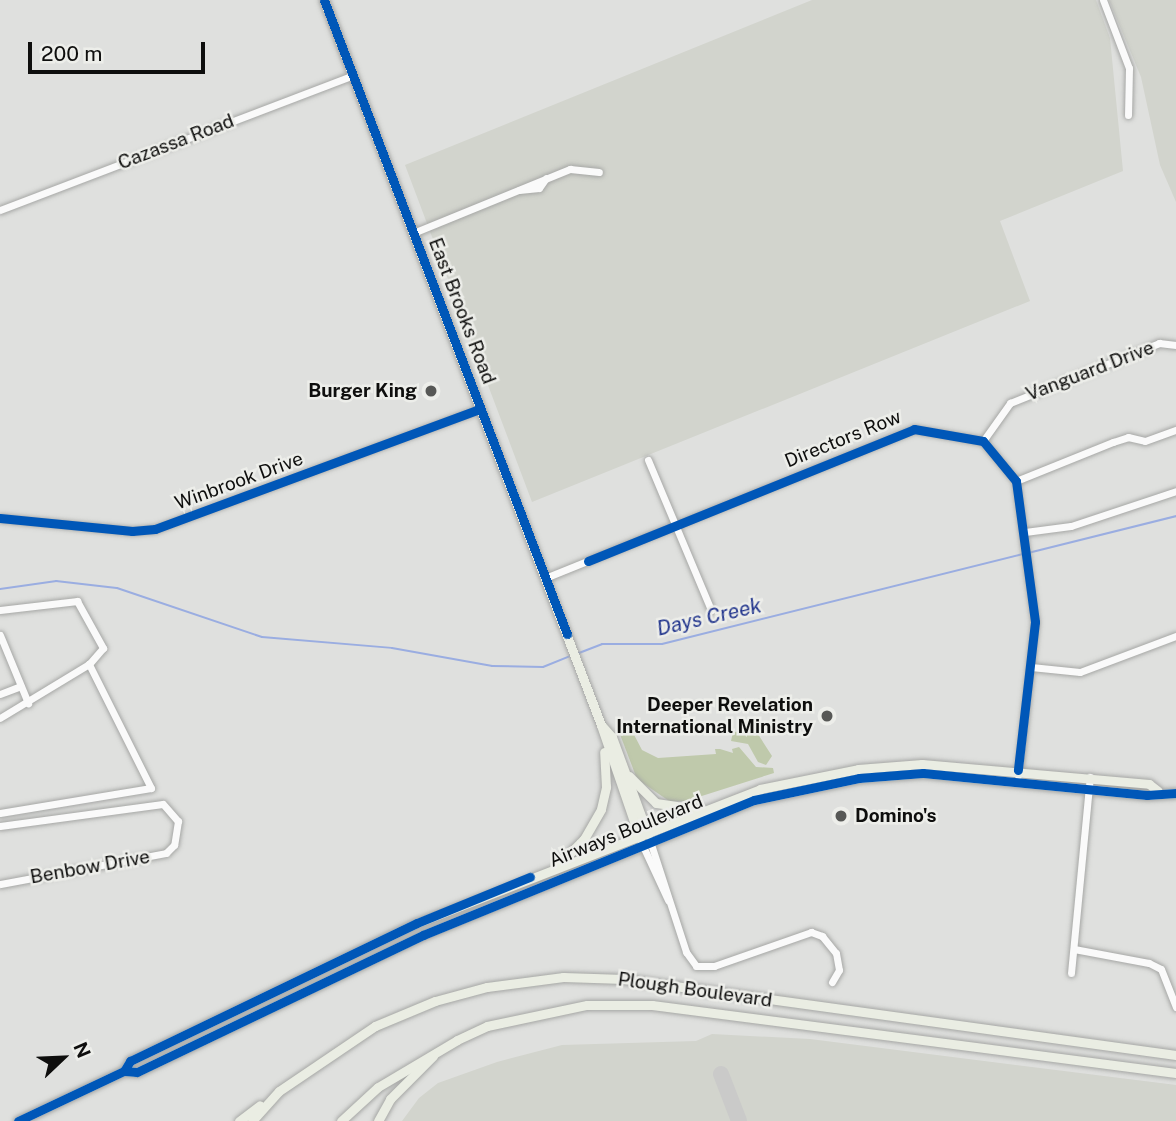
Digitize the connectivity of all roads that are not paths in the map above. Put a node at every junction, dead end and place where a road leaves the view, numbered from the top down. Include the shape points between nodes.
1 (324, 0) edge
2 (1103, 0) edge
3 (353, 75) junction
4 (1128, 115) dead end
5 (599, 172) dead end
6 (0, 210) edge
7 (414, 233) junction
8 (1176, 345) edge
9 (480, 409) junction
10 (1176, 430) edge
11 (983, 441) junction
12 (648, 460) dead end
13 (1016, 481) junction
14 (1176, 492) edge
15 (0, 519) edge
16 (674, 527) junction
17 (1025, 536) junction
18 (545, 578) junction
19 (0, 610) edge
20 (710, 610) dead end
21 (0, 635) edge
22 (1176, 636) edge
23 (89, 664) junction
24 (1031, 667) junction
25 (21, 686) junction
26 (0, 694) edge
27 (28, 703) junction
28 (0, 718) edge
29 (601, 725) junction
30 (603, 740) junction
31 (625, 770) junction
32 (1018, 774) junction
33 (1090, 782) junction
34 (1176, 793) edge
35 (737, 800) junction
36 (702, 809) junction
37 (0, 813) edge
38 (0, 826) edge
39 (644, 838) junction
40 (556, 867) junction
41 (0, 884) edge
42 (1074, 949) junction
43 (1071, 973) dead end
44 (832, 982) dead end
45 (1176, 1007) edge
46 (442, 1048) junction
47 (1176, 1055) edge
48 (124, 1071) junction
49 (1176, 1073) edge
50 (278, 1091) junction
51 (18, 1121) edge
52 (239, 1121) edge
53 (252, 1121) edge
54 (341, 1121) edge
55 (378, 1121) edge

1 - 3 main road, East Brooks Road
2 - 4 street via 1129,68
3 - 6 street, Cazassa Road
3 - 7 main road, East Brooks Road
5 - 7 street via 577,167 530,180 519,190
7 - 9 main road, East Brooks Road
8 - 11 street, Vanguard Drive via 1159,343 1010,403
9 - 15 street, Winbrook Drive via 155,529
9 - 18 main road, East Brooks Road
10 - 13 street via 1145,441 1128,438 1113,442
11 - 13 street
11 - 16 street, Directors Row via 915,429
12 - 16 street
13 - 17 street
14 - 17 street via 1072,526
16 - 18 street, Directors Row
16 - 20 street
17 - 24 street via 1035,622
18 - 29 main road, East Brooks Road
19 - 23 street via 77,601 103,648
21 - 25 street
22 - 24 street via 1080,672
23 - 27 street
23 - 37 street via 151,788
24 - 32 street
25 - 26 street
25 - 27 street
27 - 28 street
29 - 30 main road, East Brooks Road
29 - 31 main road, East Brooks Road
30 - 39 main road, East Brooks Road
30 - 40 main road via 606,787 601,810 584,839
31 - 36 main road via 656,803
31 - 39 main road, East Brooks Road
32 - 33 main road, Airways Boulevard
32 - 35 main road, Airways Boulevard via 922,764 858,769
33 - 34 main road, Airways Boulevard via 1147,795
33 - 42 street
35 - 36 main road, Airways Boulevard
35 - 39 main road, Airways Boulevard
36 - 39 main road, Airways Boulevard
38 - 41 street, Benbow Drive via 163,804 178,821 174,845 166,853
39 - 40 main road, Airways Boulevard
39 - 44 street, East Brooks Road via 696,966 723,964 800,934 822,936 837,958 838,974
39 - 48 main road, Airways Boulevard via 423,935 138,1072
40 - 48 main road, Airways Boulevard via 417,923 130,1061
42 - 43 street
42 - 45 street via 1149,962 1161,969
46 - 49 main road, Plough Boulevard via 487,1026 531,1014 587,1004 652,1005
46 - 54 main road, Plough Boulevard via 378,1087
46 - 55 main road via 390,1099
47 - 50 main road, Plough Boulevard via 624,979 564,977 486,987 435,1001 375,1026
48 - 51 main road, Airways Boulevard
50 - 52 main road
50 - 53 main road, Plough Boulevard

